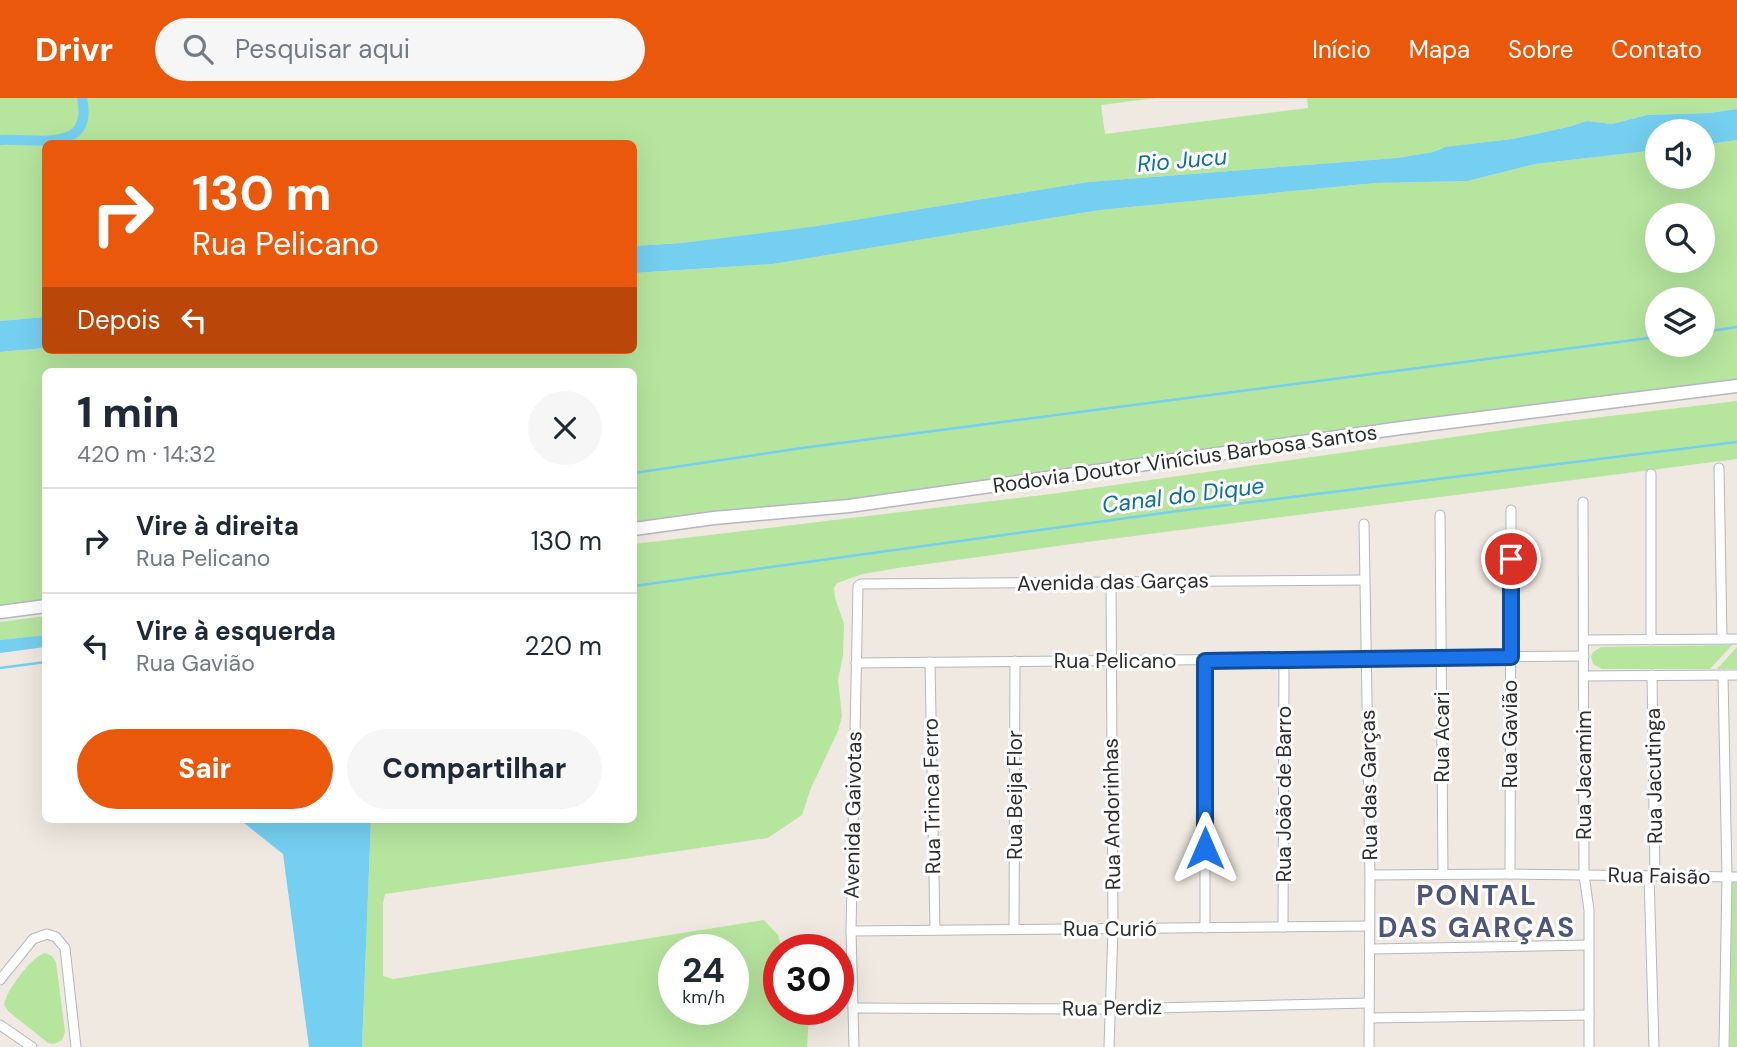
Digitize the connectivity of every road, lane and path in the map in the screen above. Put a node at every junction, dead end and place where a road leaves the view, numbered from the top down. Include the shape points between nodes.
1 (1737, 386) edge
2 (1719, 468) dead end
3 (1651, 474) dead end
4 (1583, 502) dead end
5 (1511, 510) dead end
6 (1440, 515) dead end
7 (1364, 524) dead end
8 (637, 529) edge
9 (1365, 580) junction
10 (1111, 582) junction
11 (861, 584) joint
12 (42, 607) edge
13 (0, 612) edge
14 (1722, 639) junction
15 (1737, 639) edge
16 (1584, 640) junction
17 (1651, 640) junction
18 (1584, 656) junction
19 (1511, 657) junction
20 (1442, 658) junction
21 (1367, 659) junction
22 (1284, 660) junction
23 (1015, 661) junction
24 (1111, 661) junction
25 (1205, 661) junction
26 (930, 662) junction
27 (856, 663) junction
28 (1723, 675) junction
29 (1737, 675) edge
30 (1584, 676) junction
31 (1652, 676) junction
32 (1443, 874) junction
33 (1510, 874) junction
34 (1370, 875) junction
35 (1584, 875) junction
36 (1652, 876) junction
37 (1732, 877) edge
38 (1369, 926) junction
39 (1205, 928) junction
40 (1283, 928) junction
41 (1014, 929) junction
42 (935, 930) junction
43 (1113, 930) junction
44 (851, 931) junction
45 (1588, 945) junction
46 (1370, 950) junction
47 (0, 980) edge
48 (1369, 1003) junction
49 (855, 1008) junction
50 (1111, 1009) junction
51 (1589, 1016) junction
52 (1370, 1018) junction
53 (0, 1024) edge
54 (32, 1047) edge
55 (76, 1047) edge
56 (855, 1047) edge
57 (1109, 1047) edge
58 (1369, 1047) edge
59 (1589, 1047) edge
60 (1654, 1047) edge
61 (1724, 1047) edge

1 - 8 main road, Rodovia Doutor Vinícius Barbosa Santos via 849,506
2 - 14 street
3 - 17 street
4 - 16 street, Rua Jacamim
5 - 19 street, Rua Gavião
6 - 20 street, Rua Acari
7 - 9 street, Rua das Garças
9 - 10 street, Avenida das Garças
9 - 21 street, Rua das Garças
10 - 11 street, Avenida das Garças
10 - 24 street, Rua Andorinhas
11 - 27 street, Avenida Gaivotas via 856,596
12 - 13 main road
14 - 15 street
14 - 17 street
16 - 17 street
16 - 18 street, Rua Jacamim
18 - 19 street, Rua Pelicano
18 - 30 street, Rua Jacamim
19 - 20 street, Rua Pelicano
19 - 33 street, Rua Gavião
20 - 21 street, Rua Pelicano
20 - 32 street, Rua Acari
21 - 22 street, Rua Pelicano
21 - 34 street, Rua das Garças
22 - 25 street, Rua Pelicano
22 - 40 street, Rua João de Barro
23 - 24 street, Rua Pelicano
23 - 26 street, Rua Pelicano
23 - 41 street, Rua Beija Flor
24 - 25 street, Rua Pelicano
24 - 43 street, Rua Andorinhas
25 - 39 street
26 - 27 street, Rua Pelicano
26 - 42 street, Rua Trinca Ferro
27 - 44 street, Avenida Gaivotas
28 - 29 street
28 - 31 street
28 - 37 street
30 - 31 street
30 - 35 street, Rua Jacamim
31 - 36 street, Rua Jacutinga
32 - 33 street, Rua Faisão
32 - 34 street, Rua Faisão
33 - 35 street, Rua Faisão
34 - 38 street, Rua das Garças
35 - 36 street, Rua Faisão
35 - 45 street, Rua Jacamim
36 - 37 street, Rua Faisão
36 - 60 street, Rua Jacutinga
37 - 61 street
38 - 40 street, Rua Curió
38 - 46 street, Rua das Garças
39 - 40 street, Rua Curió
39 - 43 street, Rua Curió
41 - 42 street, Rua Curió
41 - 43 street, Rua Curió
42 - 44 street, Rua Curió
43 - 50 street, Rua Andorinhas
44 - 49 street, Avenida Gaivotas
45 - 46 street
45 - 51 street, Rua Jacamim
46 - 48 street, Rua das Garças
47 - 55 street via 33,939 47,934 60,940 65,948
48 - 50 street, Rua Perdiz
48 - 52 street, Rua das Garças
49 - 50 street, Rua Perdiz
49 - 56 street, Avenida Gaivotas
50 - 57 street, Rua Andorinhas
51 - 52 street
51 - 59 street, Rua Jacamim
52 - 58 street, Rua das Garças
53 - 54 street

